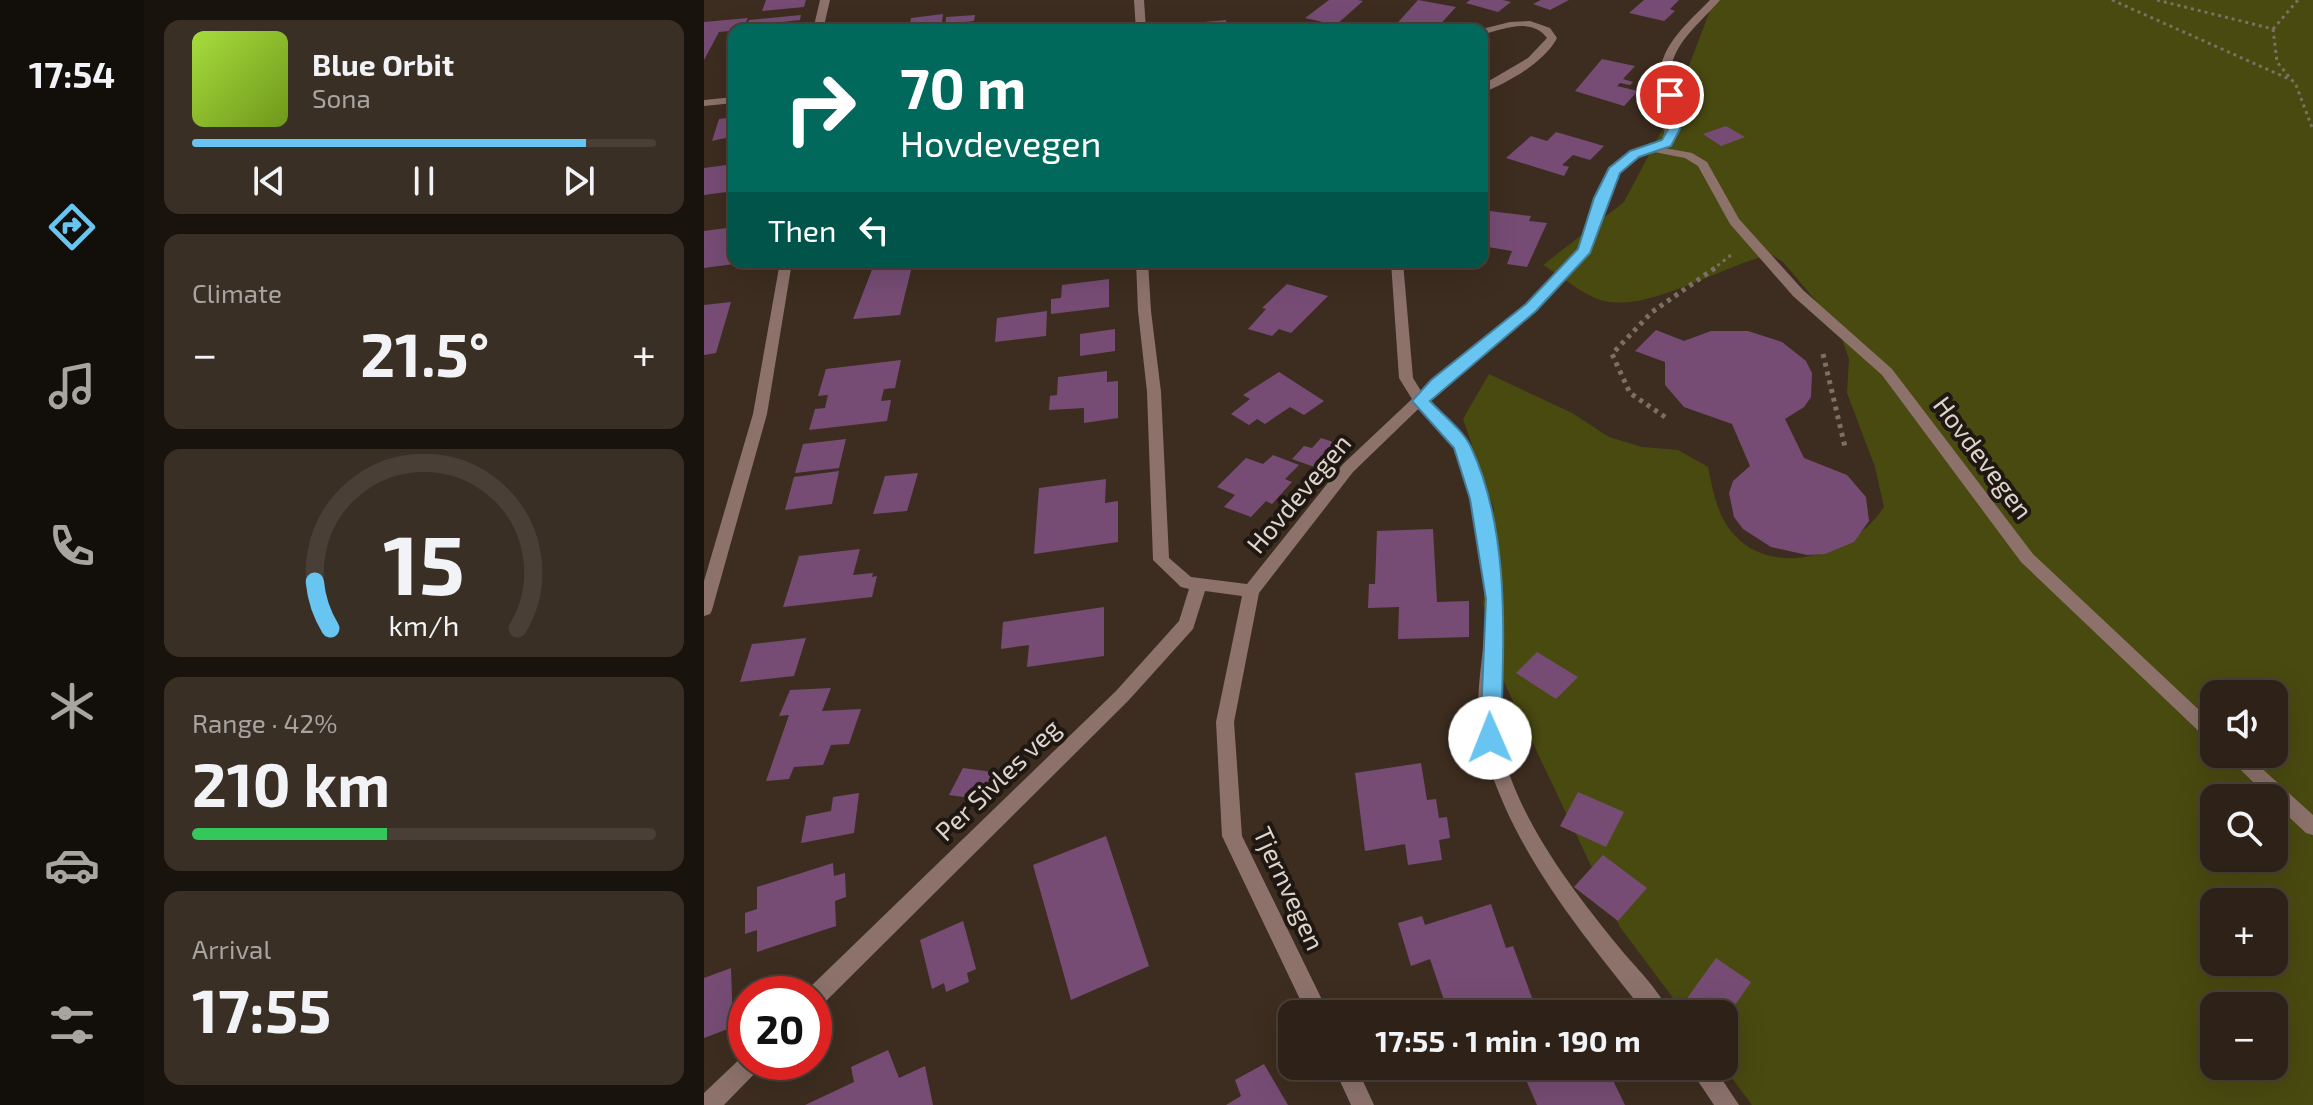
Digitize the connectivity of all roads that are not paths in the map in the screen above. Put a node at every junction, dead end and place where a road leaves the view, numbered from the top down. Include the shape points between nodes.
1 (825, 0) edge
2 (1139, 0) edge
3 (1715, 0) edge
4 (819, 24) edge
5 (1141, 24) edge
6 (1488, 31) edge
7 (1488, 86) edge
8 (728, 101) edge
9 (704, 103) edge
10 (1653, 149) junction
11 (785, 268) edge
12 (1142, 268) edge
13 (1397, 268) edge
14 (1420, 401) junction
15 (1199, 585) junction
16 (1251, 591) junction
17 (704, 610) edge
18 (2200, 722) edge
19 (2249, 768) edge
20 (2313, 827) edge
21 (832, 980) edge
22 (1311, 1000) edge
23 (1648, 1000) edge
24 (732, 1080) edge
25 (1351, 1080) edge
26 (1709, 1080) edge
27 (708, 1105) edge
28 (1363, 1105) edge
29 (1728, 1105) edge

1 - 4 street
2 - 5 street
3 - 10 street, Hovdevegen via 1680,38 1666,66 1674,129 1667,143
6 - 7 street via 1527,23 1552,38 1539,54
8 - 9 street
10 - 14 street, Hovdevegen via 1635,154 1614,171 1585,250 1531,308
10 - 18 street, Hovdevegen via 1688,155 1703,164 1731,217 1805,300 1887,372 2027,558
11 - 17 street via 760,414
12 - 15 street, Hovdevegen via 1154,390 1161,560 1187,583
13 - 14 street via 1406,378
14 - 16 street, Hovdevegen via 1348,468
14 - 23 street via 1462,446 1479,499 1495,599 1490,738 1511,798 1577,909
15 - 16 street, Hovdevegen
15 - 21 street, Per Sivles veg via 1187,624 1122,696
16 - 22 street, Tjernvegen via 1225,722 1232,836
19 - 20 street
24 - 27 street
25 - 28 street
26 - 29 street

